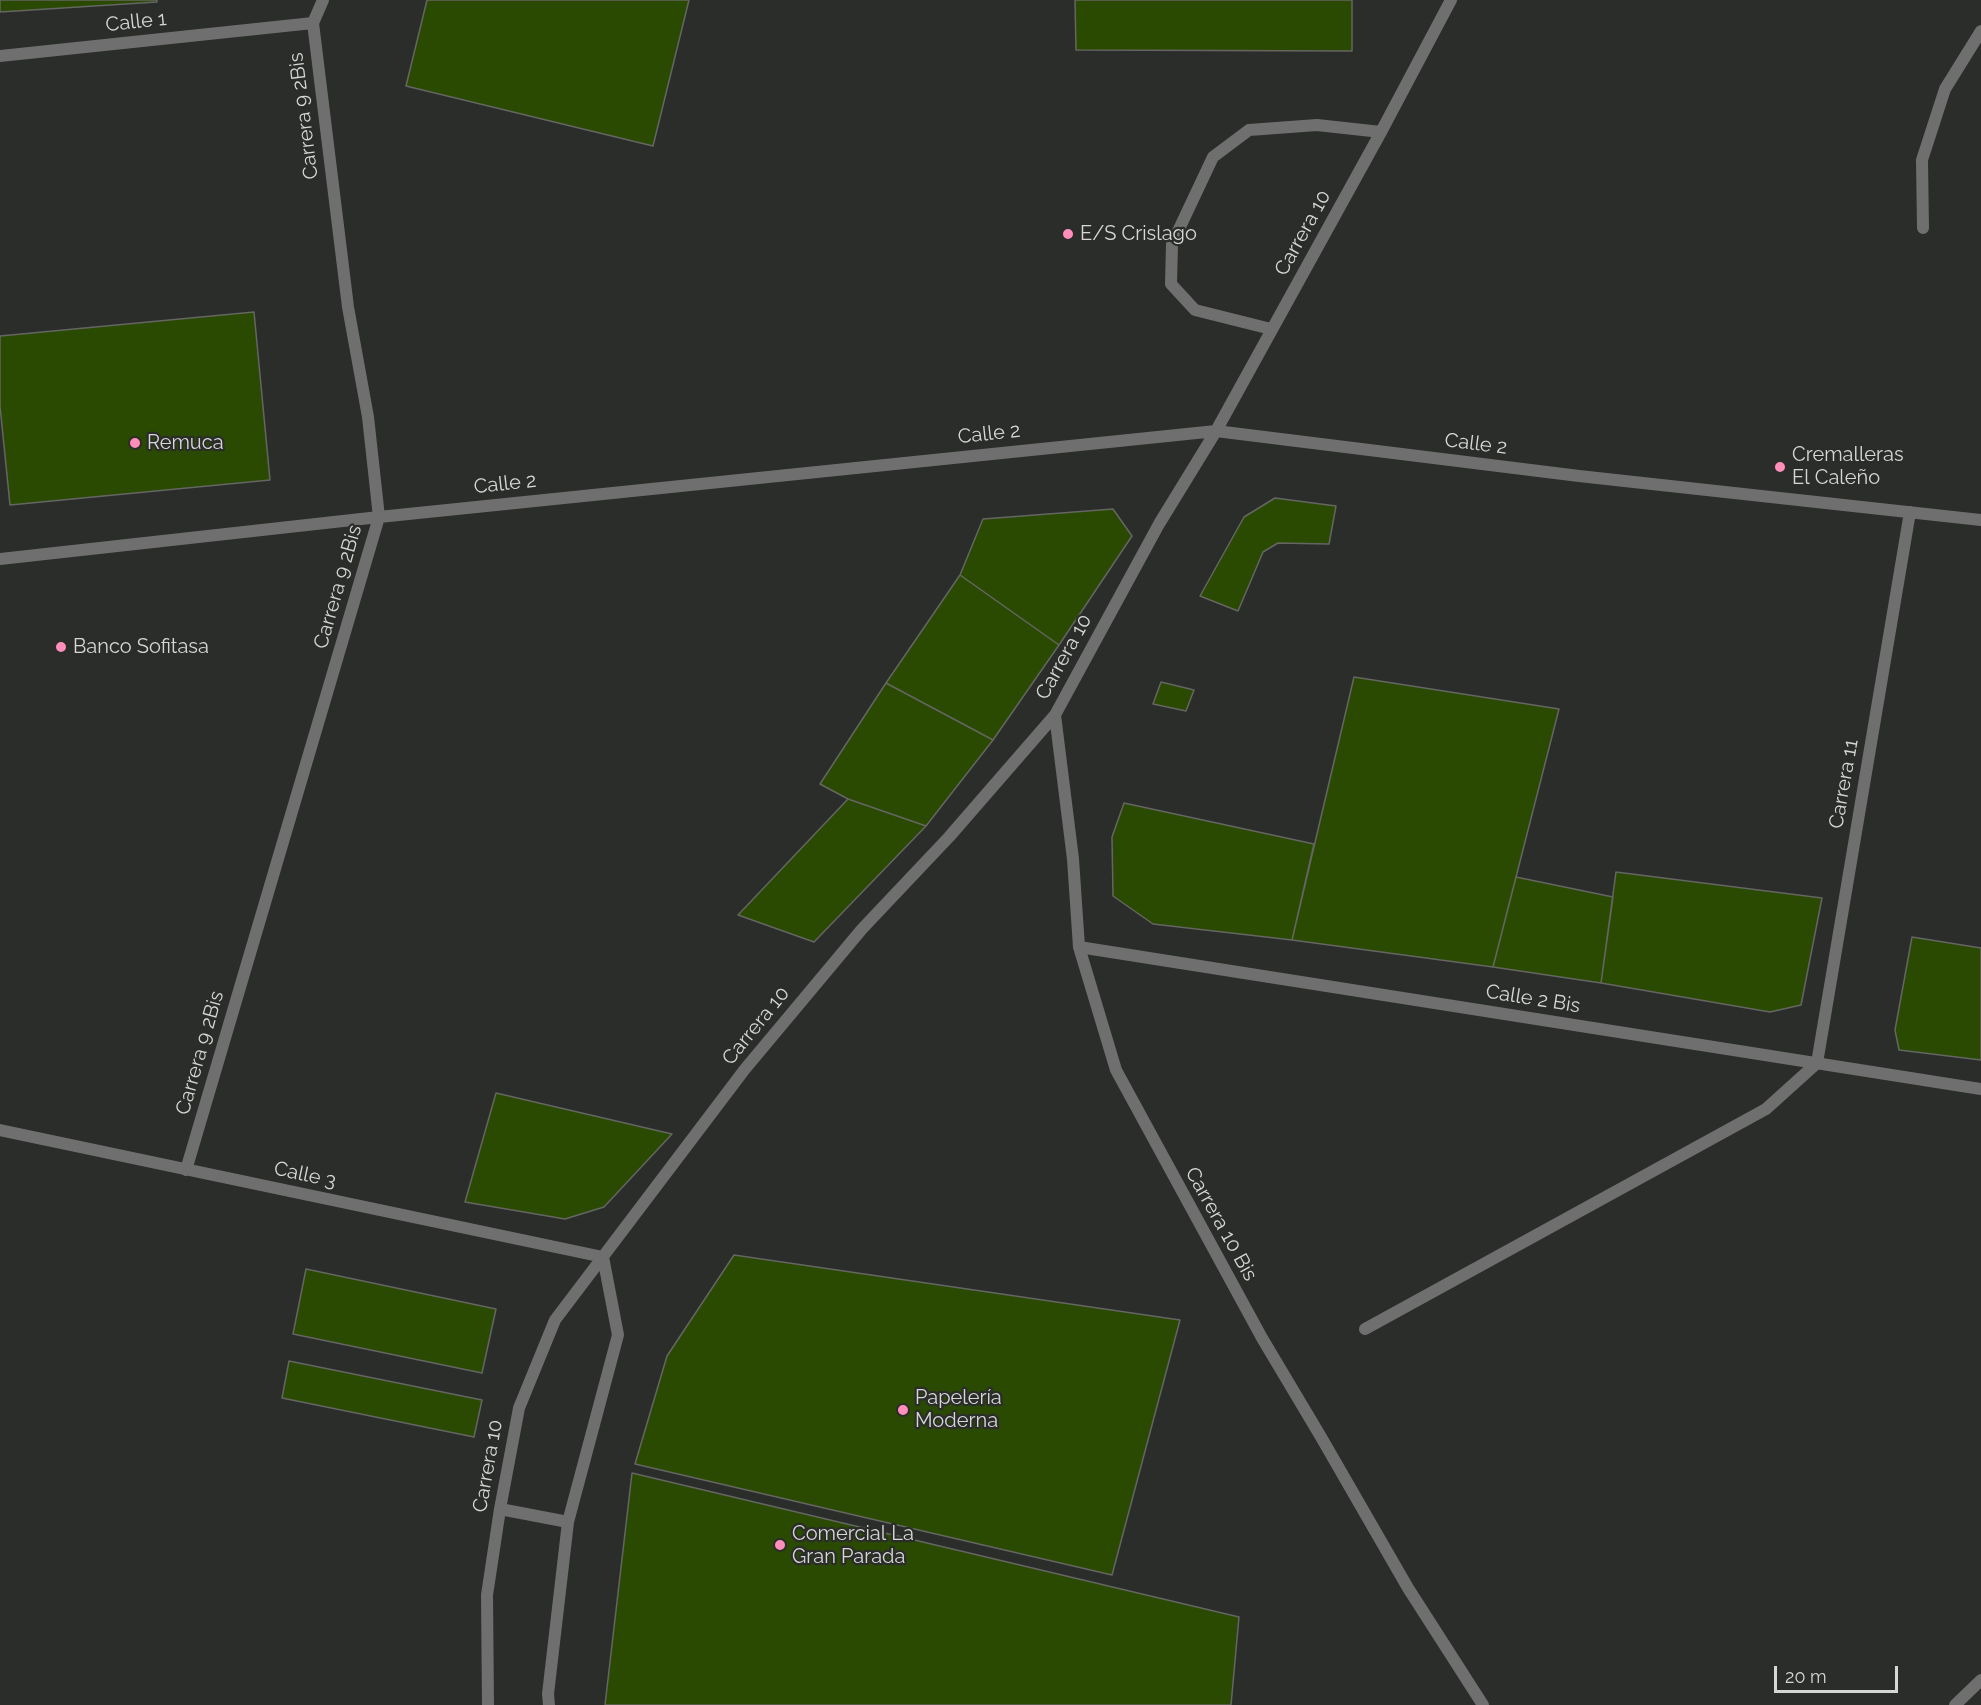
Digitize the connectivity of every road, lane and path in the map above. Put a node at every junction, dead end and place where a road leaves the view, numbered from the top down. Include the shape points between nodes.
1 (323, 0) edge
2 (1451, 0) edge
3 (313, 23) junction
4 (1981, 32) edge
5 (0, 56) edge
6 (1381, 132) junction
7 (1923, 228) dead end
8 (1271, 329) junction
9 (1216, 430) junction
10 (1910, 512) junction
11 (379, 517) junction
12 (1981, 520) edge
13 (0, 559) edge
14 (1055, 715) junction
15 (1079, 947) junction
16 (1817, 1063) junction
17 (1981, 1089) edge
18 (0, 1130) edge
19 (186, 1170) junction
20 (603, 1257) junction
21 (1365, 1329) dead end
22 (500, 1509) junction
23 (568, 1522) junction
24 (1981, 1680) edge
25 (488, 1705) edge
26 (549, 1705) edge
27 (1483, 1705) edge
28 (1955, 1705) edge

1 - 3 street, Carrera 9 2Bis
2 - 6 street, Carrera 10
3 - 5 street, Calle 1
3 - 11 street, Carrera 9 2Bis
4 - 7 street via 1945,88 1922,160
6 - 8 street, Carrera 10
6 - 8 street via 1317,125 1249,130 1213,157 1172,244 1171,284 1195,310
8 - 9 street, Carrera 10
9 - 10 street, Calle 2 via 1579,476
9 - 11 street, Calle 2
9 - 14 street, Carrera 10 via 1159,524
10 - 12 street, Calle 2
10 - 16 street, Carrera 11
11 - 13 street, Calle 2
11 - 19 street, Carrera 9 2Bis
14 - 15 street, Carrera 10 Bis via 1073,859
14 - 20 street, Carrera 10 via 862,929 760,1051
15 - 16 street, Calle 2 Bis
15 - 27 street, Carrera 10 Bis via 1116,1070 1166,1165 1408,1588
16 - 17 street, Calle 2 Bis
16 - 21 street via 1766,1109
18 - 19 street, Calle 3
19 - 20 street, Calle 3
20 - 22 street, Carrera 10 via 550,1331 519,1408
20 - 23 street via 618,1335
22 - 23 street
22 - 25 street, Carrera 10 via 487,1594
23 - 26 street
24 - 28 street

